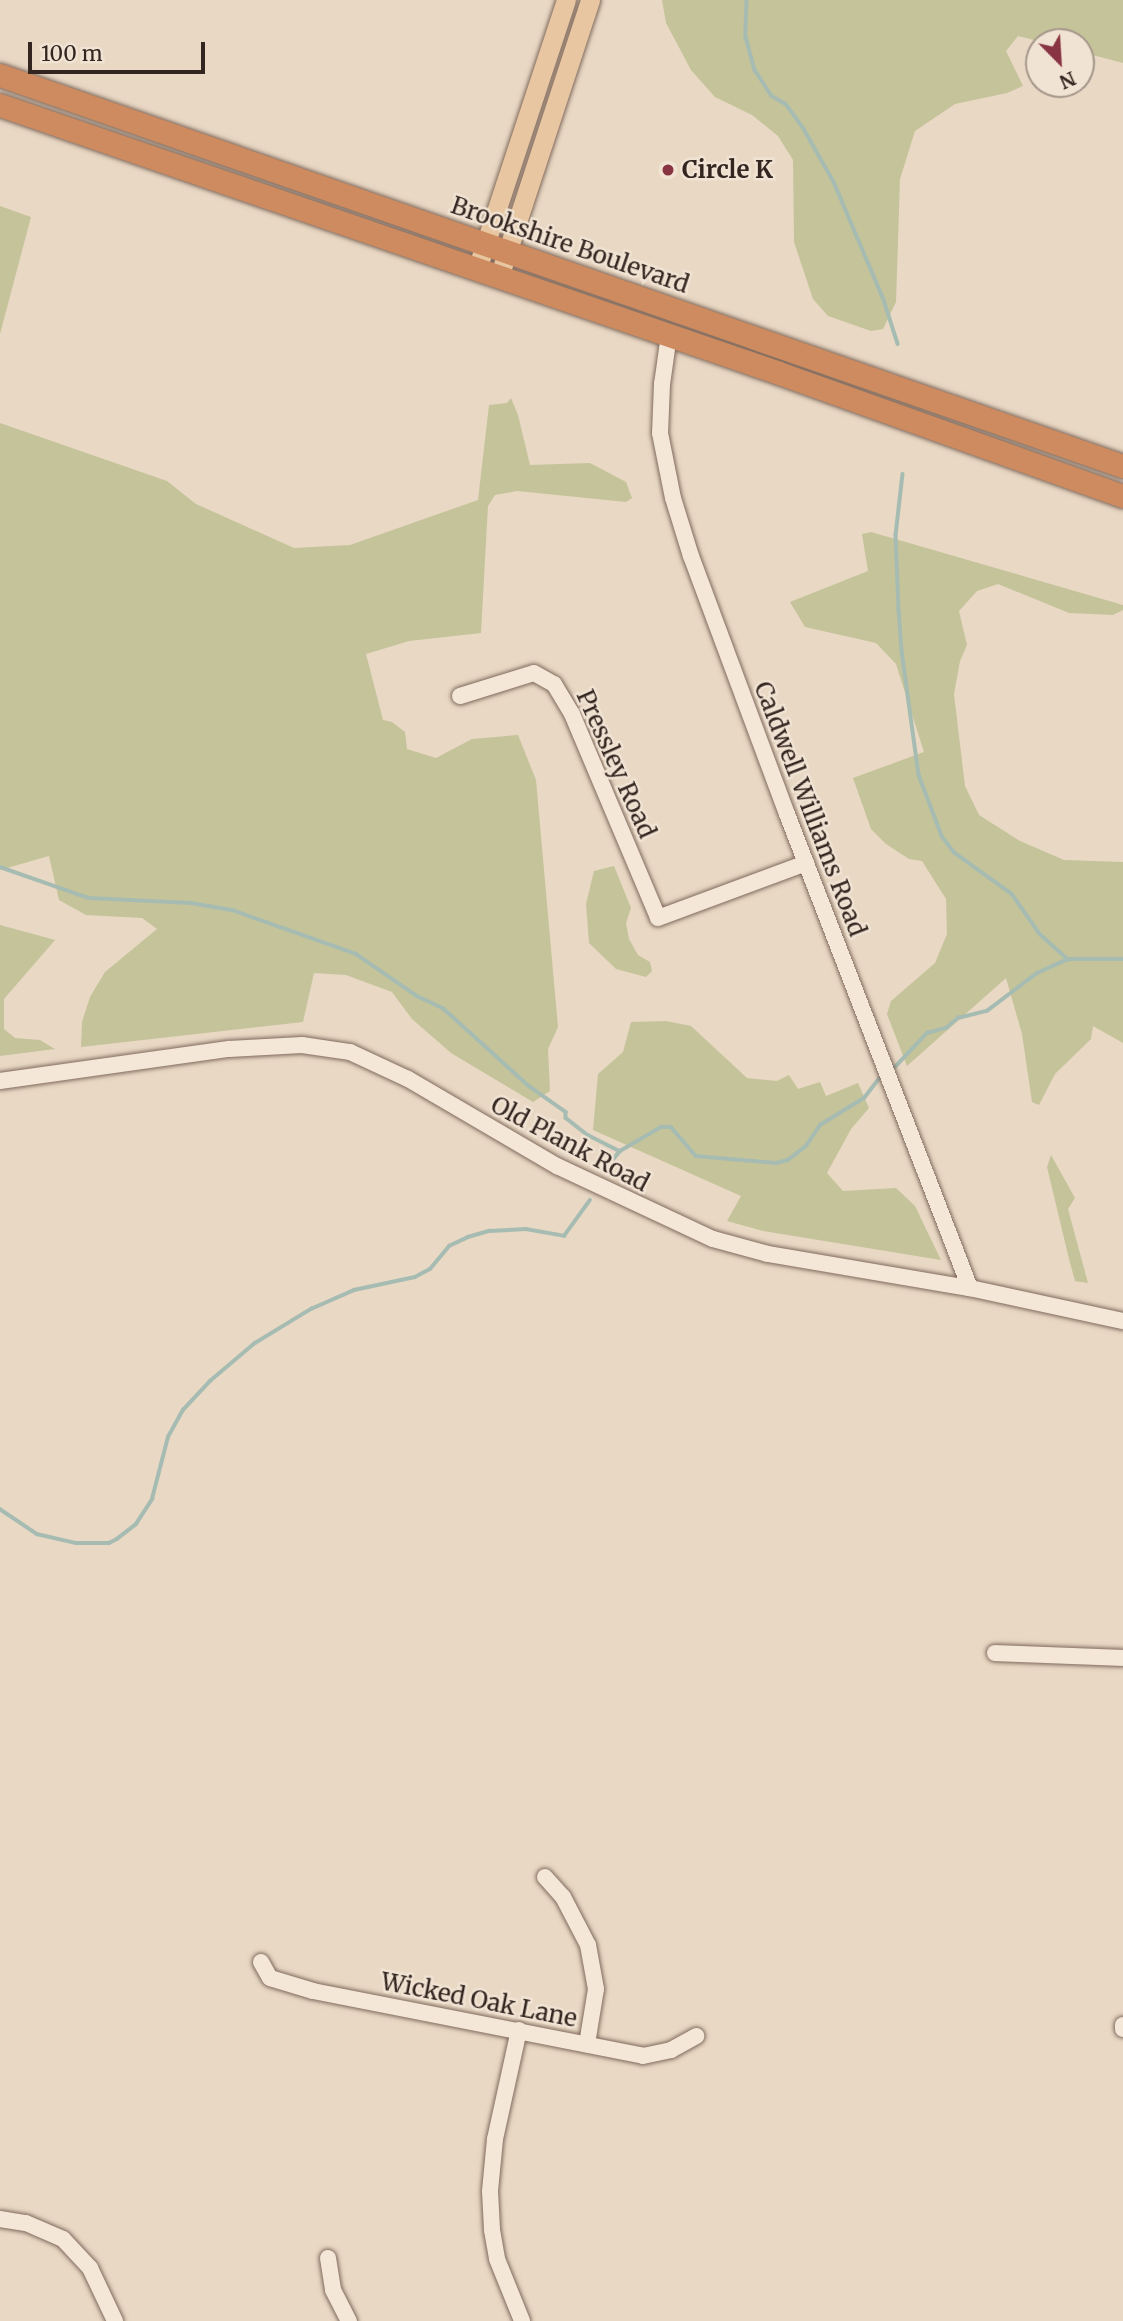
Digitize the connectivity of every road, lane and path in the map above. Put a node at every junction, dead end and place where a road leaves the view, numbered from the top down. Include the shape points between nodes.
1 (566, 0) edge
2 (590, 0) edge
3 (0, 75) edge
4 (0, 105) edge
5 (189, 140) junction
6 (179, 166) junction
7 (326, 189) junction
8 (497, 248) junction
9 (477, 269) junction
10 (499, 277) junction
11 (557, 296) junction
12 (666, 306) junction
13 (669, 335) junction
14 (863, 375) junction
15 (1123, 466) edge
16 (1123, 496) edge
17 (460, 696) dead end
18 (806, 863) junction
19 (0, 1081) edge
20 (970, 1288) junction
21 (1123, 1321) edge
22 (995, 1653) dead end
23 (1123, 1658) edge
24 (545, 1877) dead end
25 (261, 1962) dead end
26 (519, 2031) junction
27 (695, 2036) dead end
28 (587, 2045) junction
29 (0, 2219) edge
30 (328, 2258) dead end
31 (115, 2321) edge
32 (349, 2321) edge
33 (522, 2321) edge

1 - 8 main road
2 - 8 main road
3 - 5 highway, Brookshire Boulevard
4 - 5 highway via 161,147 174,149
4 - 6 highway
5 - 7 highway, Brookshire Boulevard
6 - 7 highway via 195,158 281,182
6 - 9 highway
7 - 8 highway, Brookshire Boulevard
8 - 9 main road
8 - 10 main road
8 - 12 highway, Brookshire Boulevard
9 - 10 highway
10 - 11 highway
11 - 12 highway via 589,296 652,318
11 - 13 highway
12 - 14 highway, Brookshire Boulevard
13 - 14 highway via 685,332 751,355
13 - 16 highway
13 - 18 street, Caldwell Williams Road via 659,422 673,498
14 - 15 highway, Brookshire Boulevard
17 - 18 street, Pressley Road via 534,673 554,684 572,714 658,918
18 - 20 street, Caldwell Williams Road
19 - 20 street, Old Plank Road via 229,1049 302,1045 349,1052 408,1079 557,1166 713,1239 768,1254
20 - 21 street, Old Plank Road
22 - 23 street
24 - 28 street via 563,1896 588,1945 596,1989
25 - 26 street, Wicked Oak Lane via 270,1978 313,1991
26 - 28 street, Wicked Oak Lane
26 - 33 street via 495,2139 490,2192 497,2259
27 - 28 street, Wicked Oak Lane via 671,2050 643,2056
29 - 31 street via 26,2222 63,2239 90,2268
30 - 32 street via 333,2290

